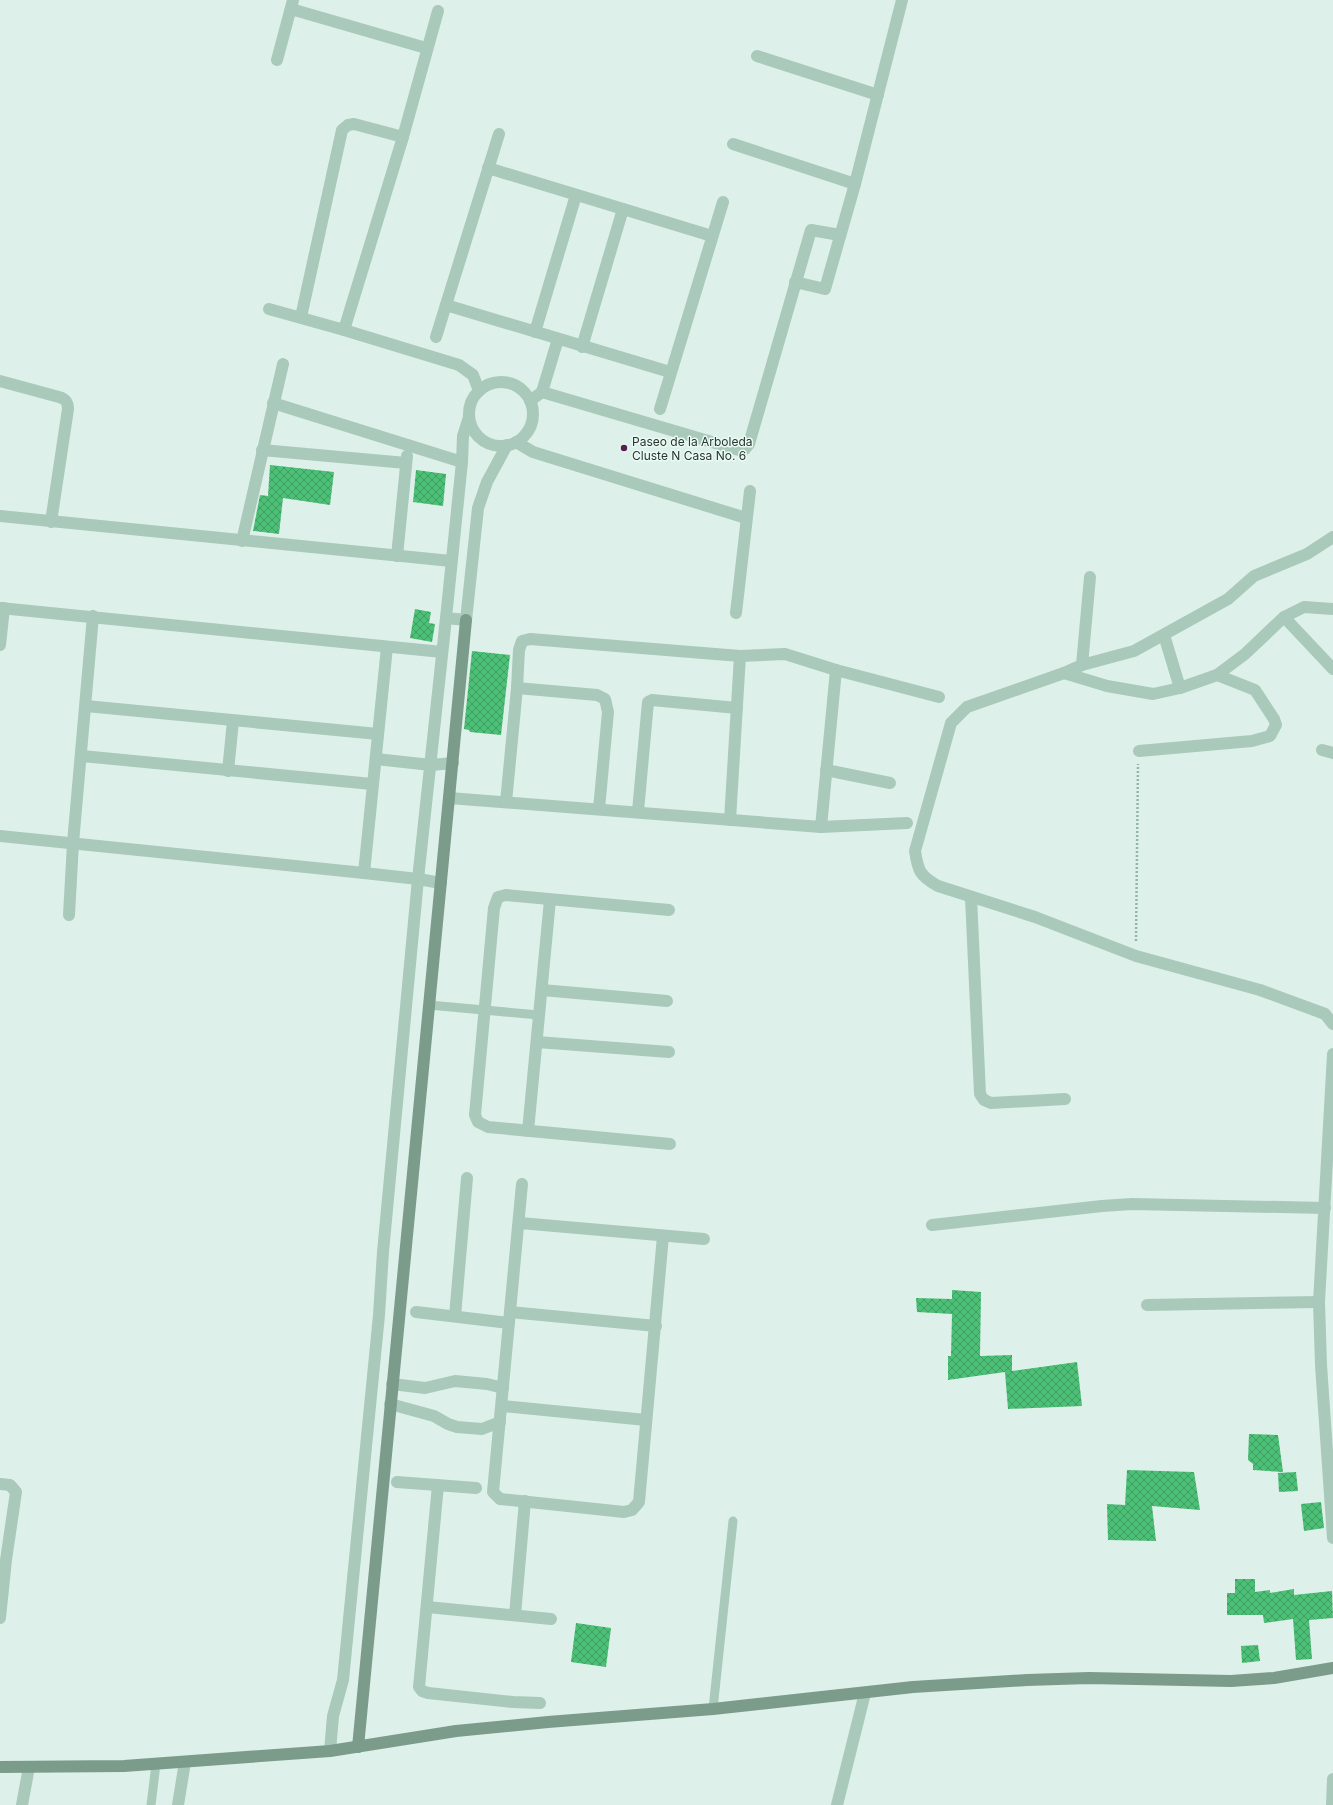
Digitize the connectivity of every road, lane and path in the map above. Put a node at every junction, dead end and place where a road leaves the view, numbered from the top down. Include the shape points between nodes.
1 (900, 0) edge
2 (292, 4) edge
3 (438, 11) dead end
4 (426, 48) junction
5 (757, 56) dead end
6 (277, 60) dead end
7 (878, 95) junction
8 (499, 134) dead end
9 (403, 137) junction
10 (733, 144) dead end
11 (488, 168) junction
12 (855, 184) junction
13 (576, 195) junction
14 (723, 202) dead end
15 (623, 209) junction
16 (840, 235) junction
17 (712, 236) junction
18 (795, 282) junction
19 (446, 305) junction
20 (269, 309) dead end
21 (301, 317) junction
22 (344, 330) junction
23 (535, 332) junction
24 (436, 337) dead end
25 (558, 339) junction
26 (582, 347) junction
27 (283, 364) dead end
28 (670, 372) junction
29 (0, 381) edge
30 (479, 391) junction
31 (542, 392) junction
32 (530, 401) junction
33 (272, 403) junction
34 (660, 409) dead end
35 (469, 417) junction
36 (512, 444) junction
37 (409, 447) junction
38 (262, 450) junction
39 (462, 462) junction
40 (406, 464) junction
41 (750, 490) dead end
42 (0, 516) edge
43 (746, 518) junction
44 (51, 522) junction
45 (1333, 536) edge
46 (242, 541) junction
47 (397, 556) junction
48 (451, 561) junction
49 (1090, 577) dead end
50 (2, 608) edge
51 (1333, 609) edge
52 (736, 613) dead end
53 (93, 616) junction
54 (1284, 617) junction
55 (446, 618) junction
56 (466, 620) junction
57 (1164, 635) junction
58 (0, 645) edge
59 (388, 647) junction
60 (442, 652) junction
61 (740, 656) junction
62 (1082, 665) junction
63 (1333, 669) edge
64 (836, 670) junction
65 (1064, 673) junction
66 (1217, 675) junction
67 (517, 688) junction
68 (1180, 688) junction
69 (939, 697) dead end
70 (86, 706) junction
71 (737, 708) junction
72 (233, 721) junction
73 (378, 734) junction
74 (1139, 751) joint
75 (82, 756) junction
76 (376, 759) junction
77 (453, 763) junction
78 (431, 765) junction
79 (826, 770) junction
80 (228, 771) junction
81 (890, 783) dead end
82 (372, 784) junction
83 (449, 798) junction
84 (506, 802) junction
85 (598, 809) junction
86 (638, 811) junction
87 (730, 820) junction
88 (908, 823) dead end
89 (821, 827) junction
90 (0, 836) edge
91 (73, 843) junction
92 (364, 872) junction
93 (418, 878) junction
94 (441, 883) junction
95 (971, 897) junction
96 (550, 900) junction
97 (669, 910) dead end
98 (69, 915) dead end
99 (1136, 956) junction
100 (542, 990) junction
101 (667, 1001) dead end
102 (429, 1004) junction
103 (483, 1010) junction
104 (539, 1015) junction
105 (1333, 1024) edge
106 (537, 1042) junction
107 (669, 1052) dead end
108 (1333, 1054) edge
109 (1065, 1099) dead end
110 (528, 1131) junction
111 (670, 1144) dead end
112 (467, 1178) dead end
113 (522, 1184) dead end
114 (1325, 1208) junction
115 (520, 1223) junction
116 (932, 1225) dead end
117 (663, 1236) junction
118 (704, 1239) dead end
119 (1319, 1302) junction
120 (1148, 1305) dead end
121 (416, 1312) dead end
122 (455, 1316) junction
123 (510, 1318) junction
124 (656, 1326) junction
125 (392, 1384) junction
126 (503, 1388) junction
127 (390, 1404) junction
128 (502, 1406) junction
129 (646, 1420) junction
130 (500, 1422) junction
131 (397, 1482) dead end
132 (0, 1484) edge
133 (438, 1485) junction
134 (476, 1488) dead end
135 (526, 1501) junction
136 (733, 1521) dead end
137 (1333, 1538) edge
138 (427, 1607) junction
139 (515, 1615) junction
140 (0, 1618) edge
141 (551, 1618) dead end
142 (1333, 1668) edge
143 (865, 1693) junction
144 (540, 1703) dead end
145 (713, 1709) junction
146 (358, 1747) junction
147 (330, 1751) junction
148 (185, 1762) junction
149 (156, 1764) junction
150 (0, 1767) edge
151 (29, 1767) junction
152 (1333, 1779) edge
153 (22, 1805) edge
154 (148, 1805) edge
155 (151, 1805) edge
156 (178, 1805) edge
157 (837, 1805) edge
158 (1332, 1805) edge

1 - 7 street
2 - 4 street
2 - 6 street
3 - 4 street
4 - 9 street
5 - 7 street
7 - 12 street
8 - 11 street
9 - 21 street via 354,124 348,124 342,130
9 - 22 street
10 - 12 street
11 - 13 street
11 - 19 street
12 - 16 street
13 - 15 street
13 - 23 street
14 - 17 street
15 - 17 street
15 - 26 street
16 - 18 street via 811,230
16 - 18 street via 825,289
17 - 28 street
18 - 31 street via 750,444 745,449 739,450
19 - 23 street
19 - 24 street
20 - 21 street
21 - 22 street
22 - 30 street via 459,365 473,375
23 - 25 street
25 - 26 street
25 - 31 street
26 - 28 street
27 - 33 street
28 - 34 street
29 - 44 street via 59,397 67,403
30 - 32 street via 497,382 507,383 516,386
30 - 35 street via 473,398
31 - 32 street
32 - 36 street via 532,420 524,436
33 - 37 street
33 - 38 street
35 - 36 street via 478,436 486,442 496,446
35 - 39 street via 463,436
36 - 43 street
36 - 56 street via 487,482 478,508
37 - 39 street
37 - 40 street
38 - 40 street
38 - 46 street
39 - 48 street
40 - 47 street
41 - 43 street
42 - 44 street
43 - 52 street
44 - 46 street
45 - 57 street via 1307,554 1254,576 1228,599
46 - 47 street
47 - 48 street
48 - 55 street
49 - 62 street
50 - 53 street
50 - 58 street
51 - 54 street via 1304,607
53 - 59 street
53 - 70 street
54 - 63 street
54 - 66 street via 1245,654
55 - 56 street
55 - 60 street
56 - 77 street
57 - 62 street via 1134,651
57 - 68 street
59 - 60 street
59 - 73 street
60 - 78 street
61 - 64 street via 785,654
61 - 67 street via 530,639 522,641 519,650
61 - 71 street
62 - 65 street
64 - 69 street
64 - 79 street
65 - 68 street via 1107,686 1153,694
65 - 95 street via 968,706 951,723 915,851 923,878
66 - 68 street
66 - 74 street via 1255,690 1276,725 1270,736 1252,741
67 - 84 street
67 - 85 street via 597,695 605,699 608,712
70 - 72 street
70 - 75 street
71 - 86 street via 652,700 648,702
71 - 87 street
72 - 73 street
72 - 80 street
73 - 76 street
74 - 99 path
75 - 80 street
75 - 91 street
76 - 78 street
76 - 82 street
77 - 78 street
77 - 83 street
78 - 93 street
79 - 81 street
79 - 89 street
80 - 82 street
82 - 92 street
83 - 84 street
83 - 94 street
84 - 85 street
85 - 86 street
86 - 87 street
87 - 89 street
88 - 89 street
90 - 91 street
91 - 92 street
91 - 98 street
92 - 93 street
93 - 94 street
93 - 147 street via 344,1672 333,1716
94 - 102 street
95 - 99 street via 1035,917
95 - 109 street via 980,1094 984,1100 991,1103
96 - 97 street
96 - 100 street
96 - 103 street via 506,895 496,899
99 - 105 street via 1274,996 1326,1014
100 - 101 street
100 - 104 street
102 - 103 lane
102 - 125 street
103 - 104 lane
103 - 110 street via 476,1119 488,1127
104 - 106 street
106 - 107 street
106 - 110 street
108 - 114 street
110 - 111 street
112 - 122 street
113 - 115 street
114 - 116 street via 1124,1204
114 - 119 street
115 - 117 street
115 - 123 street
117 - 118 street
117 - 124 street
119 - 120 street
119 - 137 street
121 - 122 street
122 - 123 street
123 - 124 street
123 - 126 street
124 - 129 street
125 - 126 street via 425,1388 455,1381
125 - 127 street
126 - 128 street
127 - 130 street via 434,1416 457,1427 482,1429
127 - 146 street
128 - 129 street
128 - 130 street
129 - 135 street via 639,1502 632,1510 624,1512
130 - 135 street via 493,1492 500,1499
131 - 133 street
132 - 140 street via 10,1485 16,1492
133 - 134 street
133 - 138 street
135 - 139 street
136 - 145 lane
138 - 139 street
138 - 144 street via 418,1682 420,1690 475,1699
139 - 141 street
142 - 143 street via 1274,1678 1231,1681 1089,1678 1027,1680 914,1687
143 - 145 street
143 - 157 street
145 - 146 street via 456,1731
146 - 147 street
147 - 148 street
148 - 149 street
148 - 156 street
149 - 151 street
149 - 155 lane
150 - 151 street
151 - 153 street
152 - 158 street
154 - 155 lane

